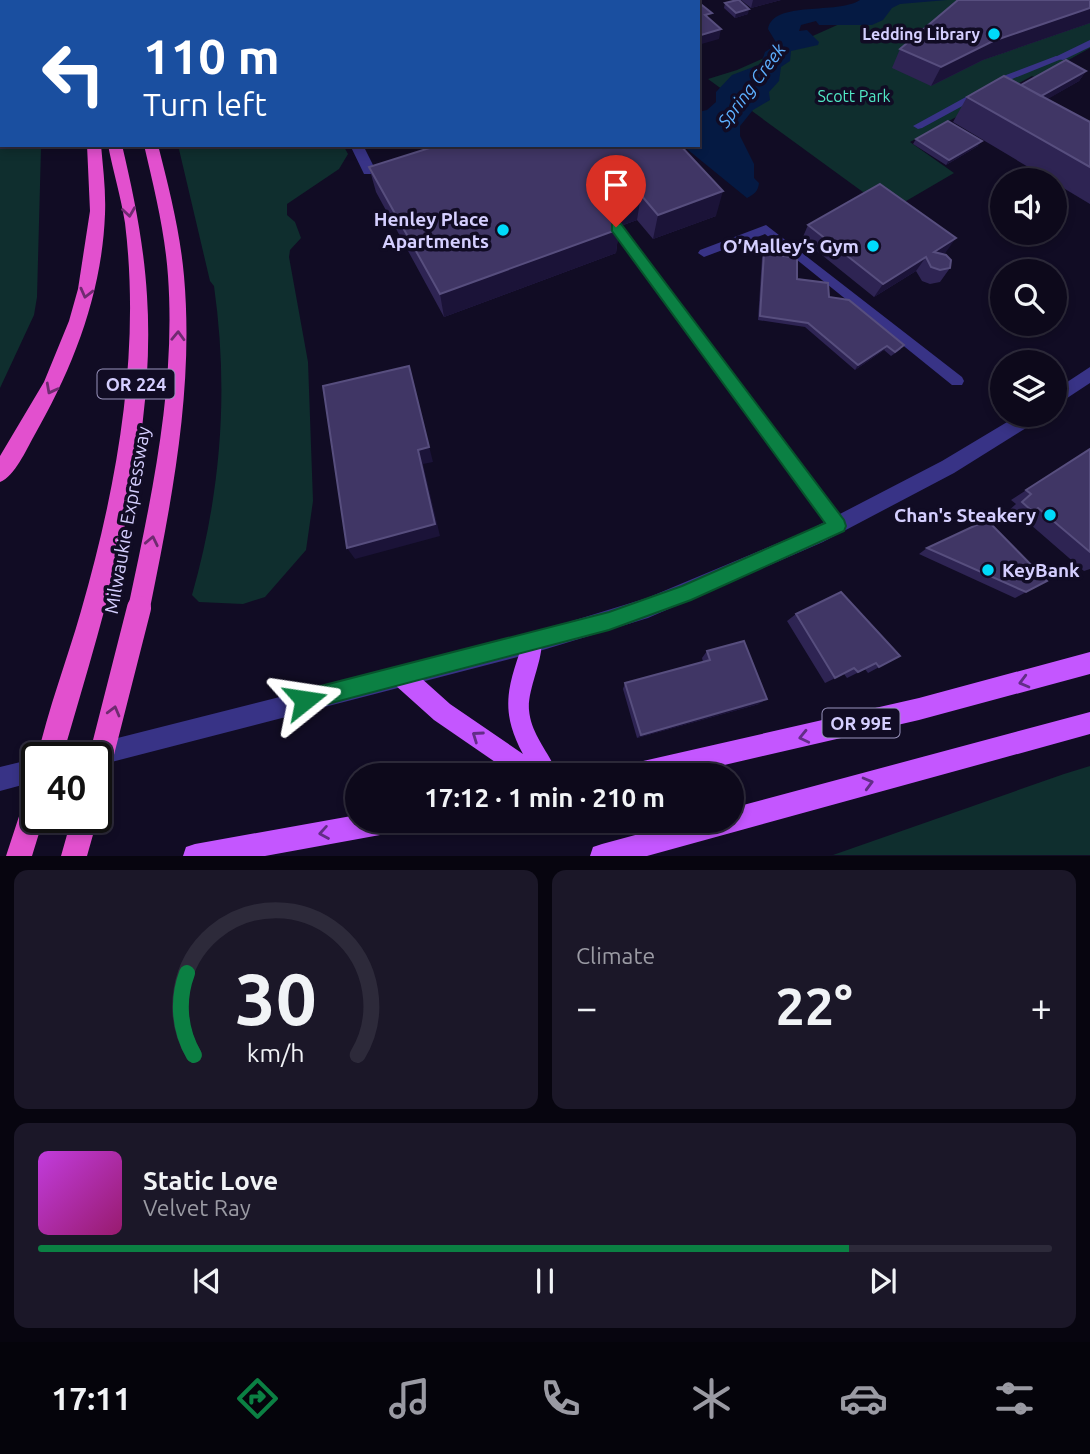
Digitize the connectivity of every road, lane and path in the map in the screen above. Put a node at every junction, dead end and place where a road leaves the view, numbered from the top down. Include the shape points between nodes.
1 (1090, 43) edge
2 (1059, 58) joint
3 (918, 126) dead end
4 (94, 147) edge
5 (116, 147) edge
6 (151, 147) edge
7 (357, 147) edge
8 (369, 171) edge
9 (616, 227) edge
10 (704, 253) dead end
11 (1090, 374) edge
12 (957, 381) dead end
13 (1067, 390) edge
14 (1013, 427) edge
15 (0, 473) edge
16 (838, 526) junction
17 (534, 643) junction
18 (1090, 663) edge
19 (403, 677) junction
20 (1090, 723) edge
21 (54, 742) edge
22 (105, 742) edge
23 (112, 750) edge
24 (516, 763) edge
25 (540, 763) edge
26 (685, 763) edge
27 (21, 773) edge
28 (0, 779) edge
29 (744, 816) edge
30 (345, 829) edge
31 (26, 833) edge
32 (80, 833) edge
33 (684, 833) edge
34 (19, 856) edge
35 (74, 856) edge
36 (194, 856) edge
37 (602, 856) edge

1 - 2 street
2 - 3 lane via 1009,77
4 -> 15 highway via 98,217 77,326 57,377
5 -> 21 highway, Milwaukie Expressway / OR 224 via 133,241 139,337 135,394 111,534
22 -> 6 highway, Milwaukie Expressway / OR 224, bridge via 139,608 176,386 176,276
7 - 8 street
9 - 16 lane
10 - 12 lane via 766,229
11 - 13 street
14 - 16 street
16 - 17 street via 648,608
17 - 19 street
17 - 25 main road via 517,689 516,712
18 -> 26 main road, OR 99E via 821,733
19 - 23 street
24 -> 19 main road via 442,712
29 -> 20 main road
27 - 28 street
30 -> 36 main road
31 - 34 highway
32 - 35 highway
33 - 37 main road

